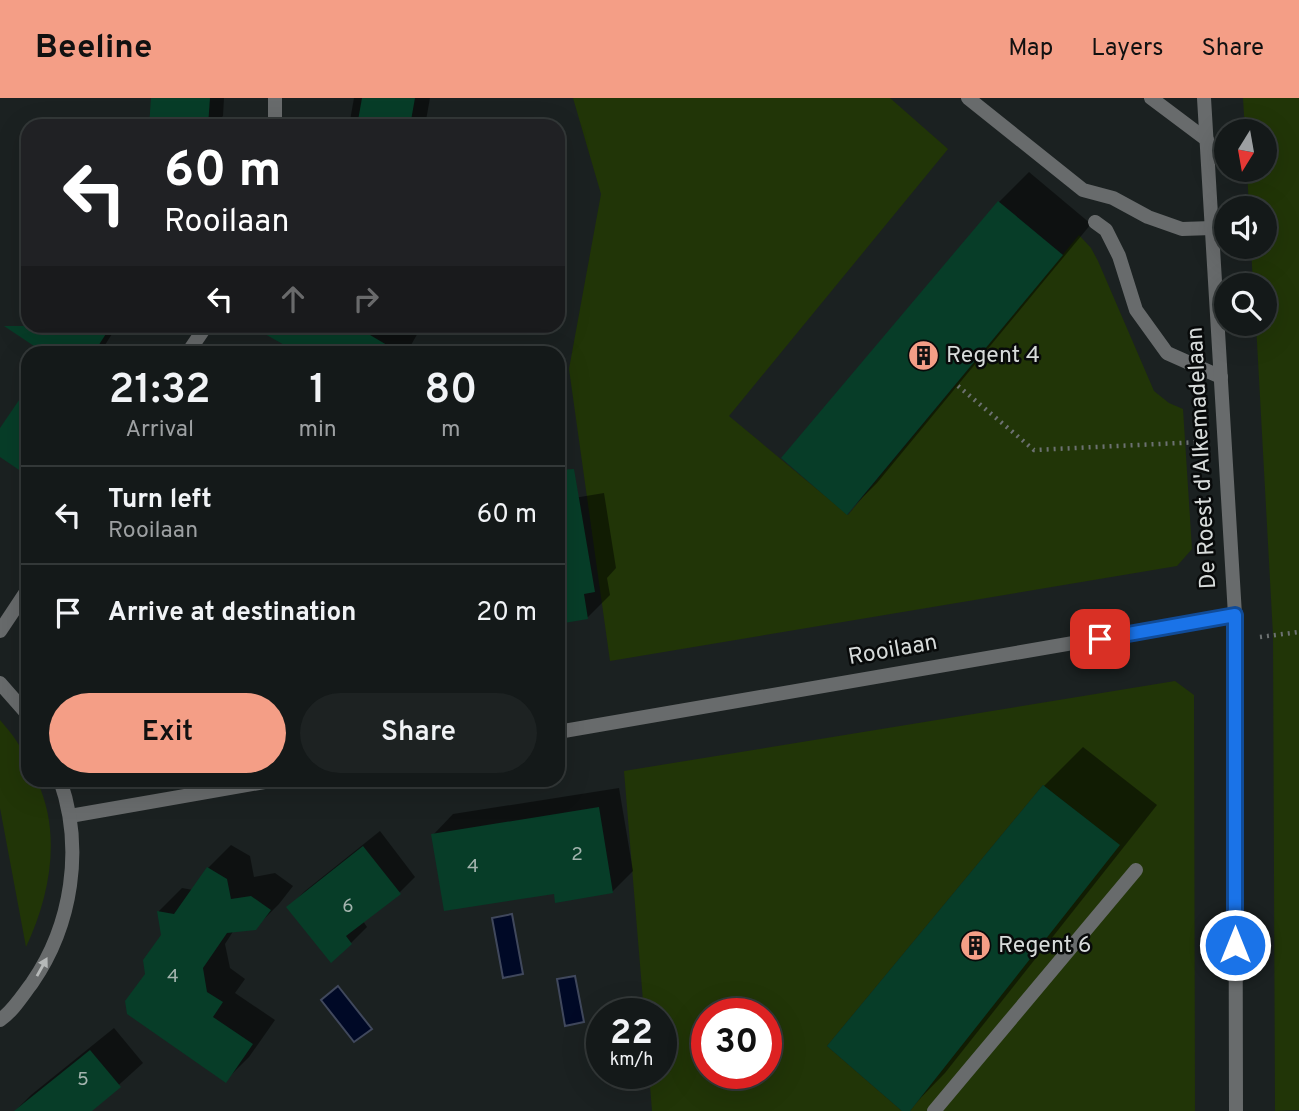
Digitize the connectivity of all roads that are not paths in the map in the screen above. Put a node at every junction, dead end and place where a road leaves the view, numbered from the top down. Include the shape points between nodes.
1 (275, 98) edge
2 (968, 98) edge
3 (1151, 98) edge
4 (1205, 98) edge
5 (275, 119) edge
6 (1207, 139) junction
7 (1095, 222) dead end
8 (1212, 228) junction
9 (1221, 377) junction
10 (21, 600) edge
11 (1235, 615) junction
12 (0, 631) edge
13 (0, 682) edge
14 (21, 707) edge
15 (565, 731) edge
16 (62, 787) edge
17 (236, 787) edge
18 (70, 816) junction
19 (1136, 870) dead end
20 (0, 1020) edge
21 (934, 1111) edge
22 (1236, 1111) edge

1 - 5 street
2 - 8 street via 1083,190 1182,229
3 - 6 street
4 - 6 street, De Roest d'Alkemadelaan
6 - 8 street, De Roest d'Alkemadelaan
7 - 9 street via 1106,230 1119,256 1136,310 1167,353
8 - 9 street, De Roest d'Alkemadelaan
9 - 11 street, De Roest d'Alkemadelaan
10 - 12 street
11 - 15 street, Rooilaan
11 - 22 street, De Roest d'Alkemadelaan
13 - 14 street
16 - 18 street
17 - 18 street
20 -> 18 street via 36,977 60,924 72,874
19 - 21 street

